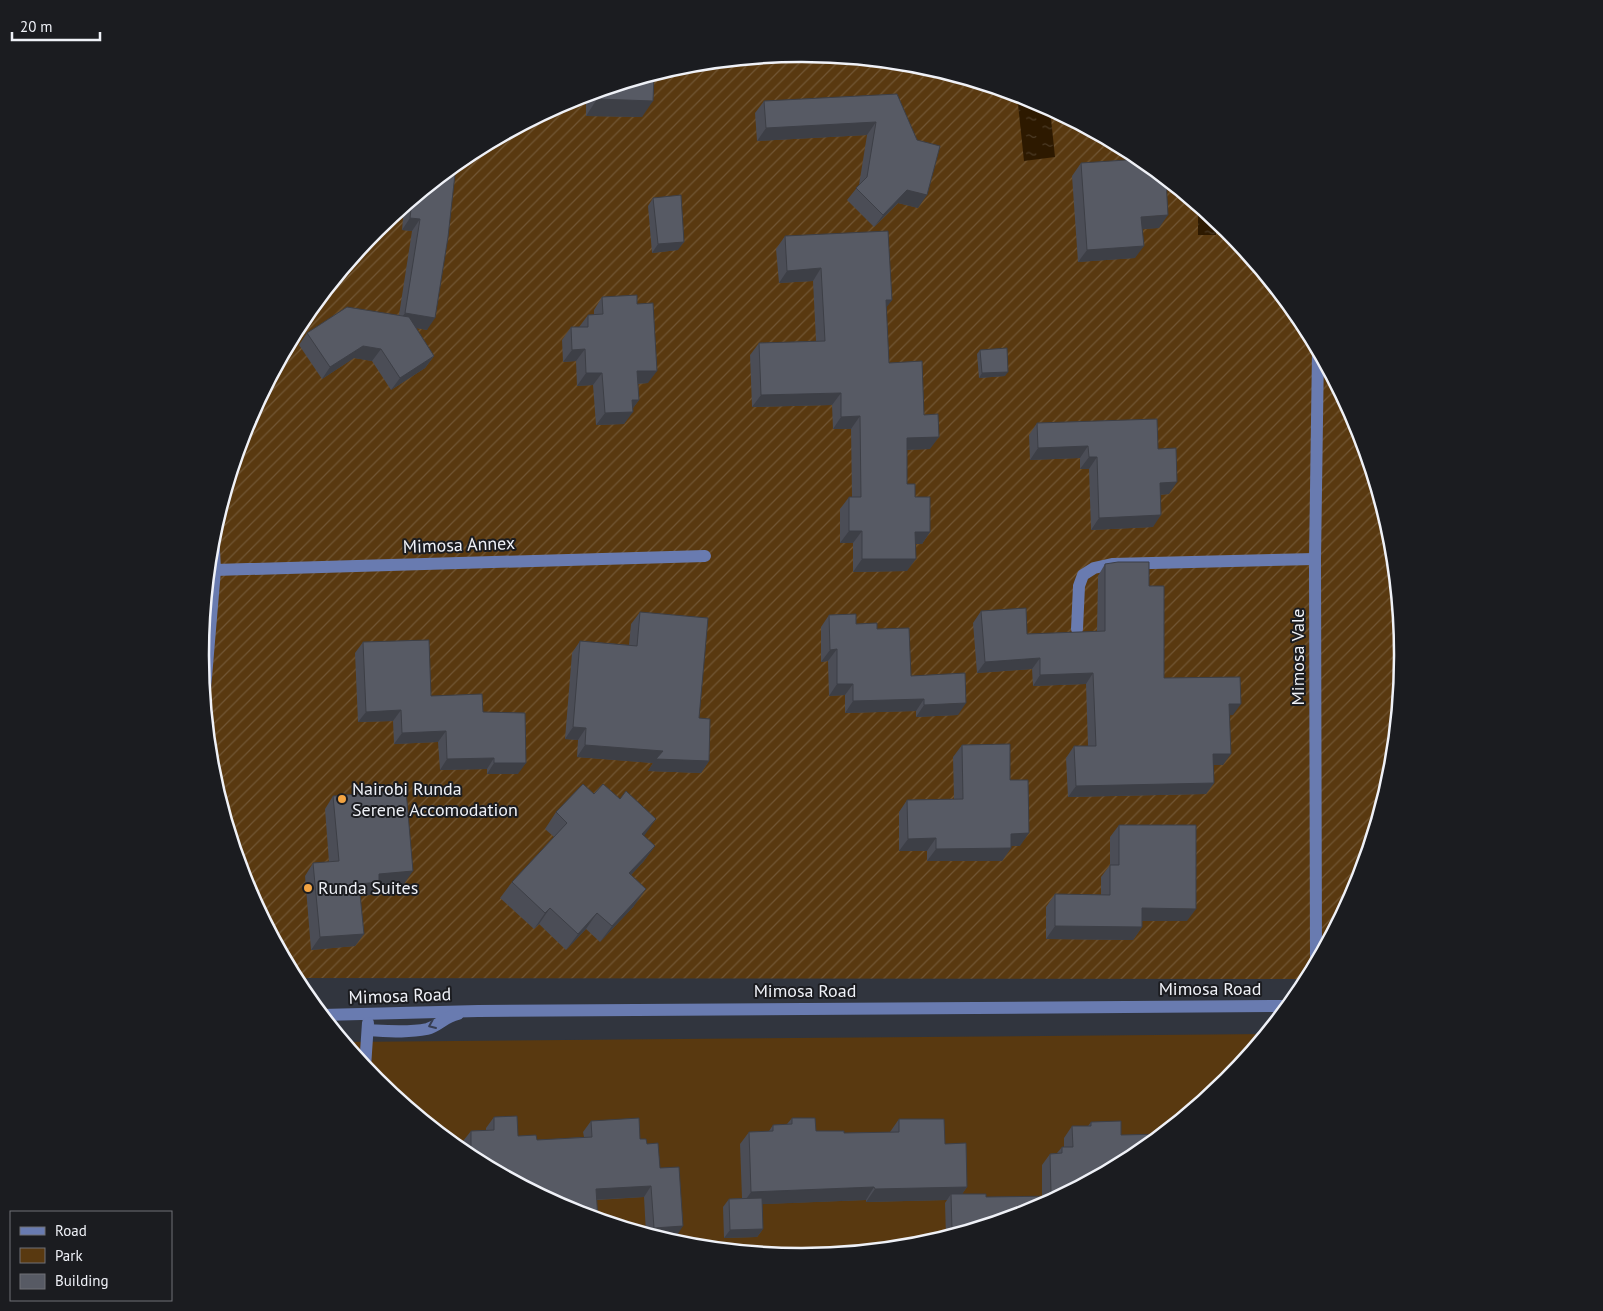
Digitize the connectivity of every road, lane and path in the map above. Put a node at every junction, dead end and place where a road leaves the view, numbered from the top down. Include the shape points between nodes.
1 (1318, 364) edge
2 (704, 556) dead end
3 (1315, 559) junction
4 (215, 570) edge
5 (215, 574) edge
6 (1077, 629) dead end
7 (208, 649) edge
8 (1316, 950) edge
9 (1279, 1006) edge
10 (478, 1011) junction
11 (367, 1013) junction
12 (333, 1018) edge
13 (368, 1030) junction
14 (366, 1057) edge

1 - 3 street, Mimosa Vale
2 - 4 street, Mimosa Annex
3 - 6 street via 1112,564 1094,568 1083,575 1079,586
3 - 8 street, Mimosa Vale
5 - 7 street
9 - 10 street, Mimosa Road
10 - 11 street, Mimosa Road
10 -> 13 street via 448,1016 428,1028
11 - 12 street, Mimosa Road
11 - 13 street
13 - 14 street

